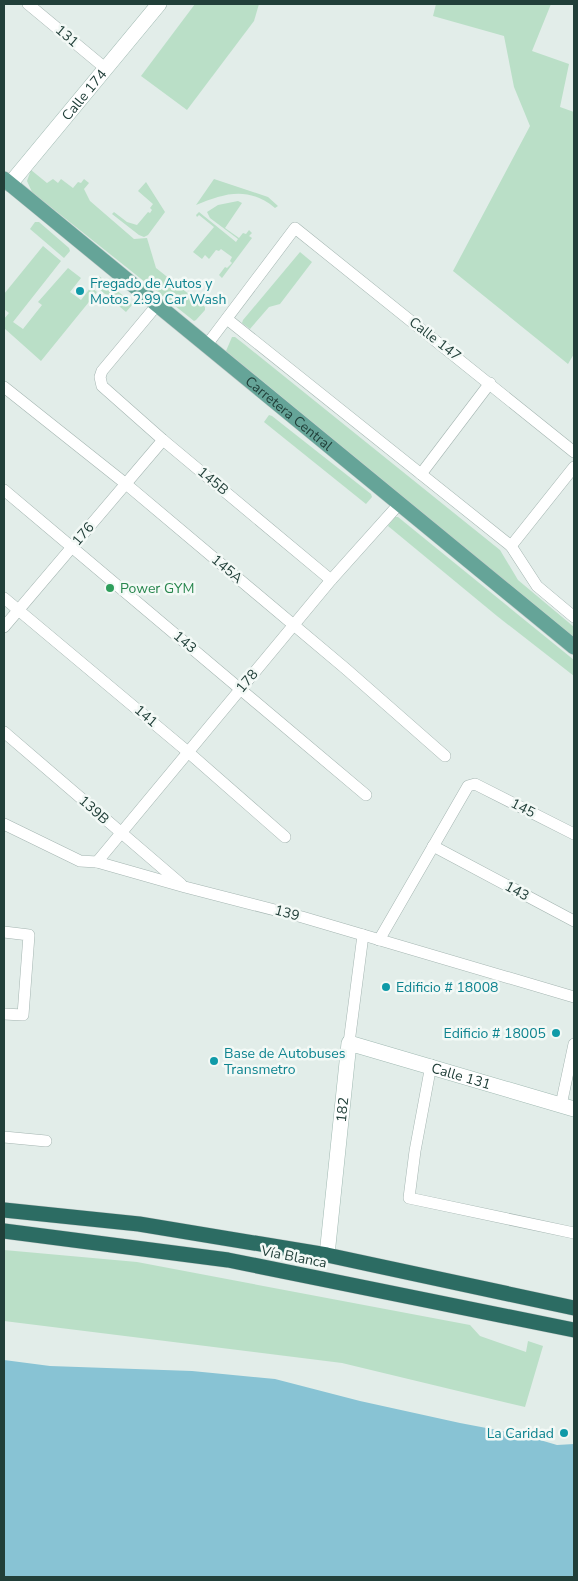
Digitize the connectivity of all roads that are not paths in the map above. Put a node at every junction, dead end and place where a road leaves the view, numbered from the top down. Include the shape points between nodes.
1 (28, 4) edge
2 (159, 4) edge
3 (106, 68) junction
4 (7, 182) edge
5 (157, 306) junction
6 (227, 319) junction
7 (206, 346) junction
8 (490, 382) junction
9 (4, 387) edge
10 (163, 440) junction
11 (574, 452) edge
12 (574, 467) edge
13 (421, 474) junction
14 (126, 484) junction
15 (4, 490) edge
16 (400, 503) junction
17 (511, 546) junction
18 (72, 547) junction
19 (331, 580) junction
20 (4, 598) edge
21 (18, 611) junction
22 (574, 618) edge
23 (294, 626) junction
24 (4, 628) edge
25 (574, 647) edge
26 (240, 688) junction
27 (4, 732) edge
28 (188, 752) junction
29 (446, 756) dead end
30 (366, 795) dead end
31 (4, 824) edge
32 (121, 834) junction
33 (574, 834) edge
34 (285, 837) dead end
35 (433, 846) junction
36 (97, 862) junction
37 (185, 887) junction
38 (574, 922) edge
39 (4, 932) edge
40 (363, 935) junction
41 (379, 940) junction
42 (574, 997) edge
43 (4, 1014) edge
44 (349, 1042) junction
45 (574, 1044) edge
46 (430, 1065) junction
47 (568, 1107) edge
48 (4, 1137) edge
49 (46, 1142) dead end
50 (4, 1210) edge
51 (4, 1231) edge
52 (574, 1233) edge
53 (327, 1255) junction
54 (574, 1308) edge
55 (574, 1330) edge

1 - 3 street, 131
2 - 3 street, Calle 174
3 - 4 street, Calle 174
4 - 5 main road, Carretera Central
5 - 7 main road, Carretera Central
5 - 10 street, 145B via 100,377 102,386
6 - 7 street
6 - 8 street, Calle 147 via 295,228
6 - 13 street
7 - 16 main road, Carretera Central
8 - 11 street, Calle 147
8 - 13 street
9 - 14 street, 145A
10 - 14 street, 176
10 - 19 street, 145B
12 - 17 street
13 - 17 street
14 - 18 street, 176
14 - 23 street, 145A
15 - 18 street, 143
16 - 19 street, 178
16 - 25 main road, Carretera Central
17 - 22 street via 537,586
18 - 21 street, 176
18 - 26 street, 143
19 - 23 street, 178
20 - 21 street, 141
21 - 24 street, 176
21 - 28 street, 141
23 - 26 street, 178
23 - 29 street, 145A
26 - 28 street, 178
26 - 30 street, 143
27 - 32 street, 139B
28 - 32 street, 178
28 - 34 street, 141
31 - 36 street, 139 via 80,861
32 - 36 street, 178
32 - 37 street, 139B
33 - 35 street, 145 via 471,784
35 - 38 street, 143
35 - 41 street
36 - 37 street, 139
37 - 40 street, 139
39 - 43 street via 29,935 23,1015
40 - 41 street, 139
40 - 44 street, 182
41 - 42 street, 139
44 - 46 street, Calle 131
44 - 53 street, 182
45 - 47 street
46 - 47 street, Calle 131
46 - 52 street via 409,1198
48 - 49 street
50 - 53 highway, Vía Blanca via 140,1224
51 - 55 highway, Vía Blanca via 228,1260
53 - 54 highway, Vía Blanca

